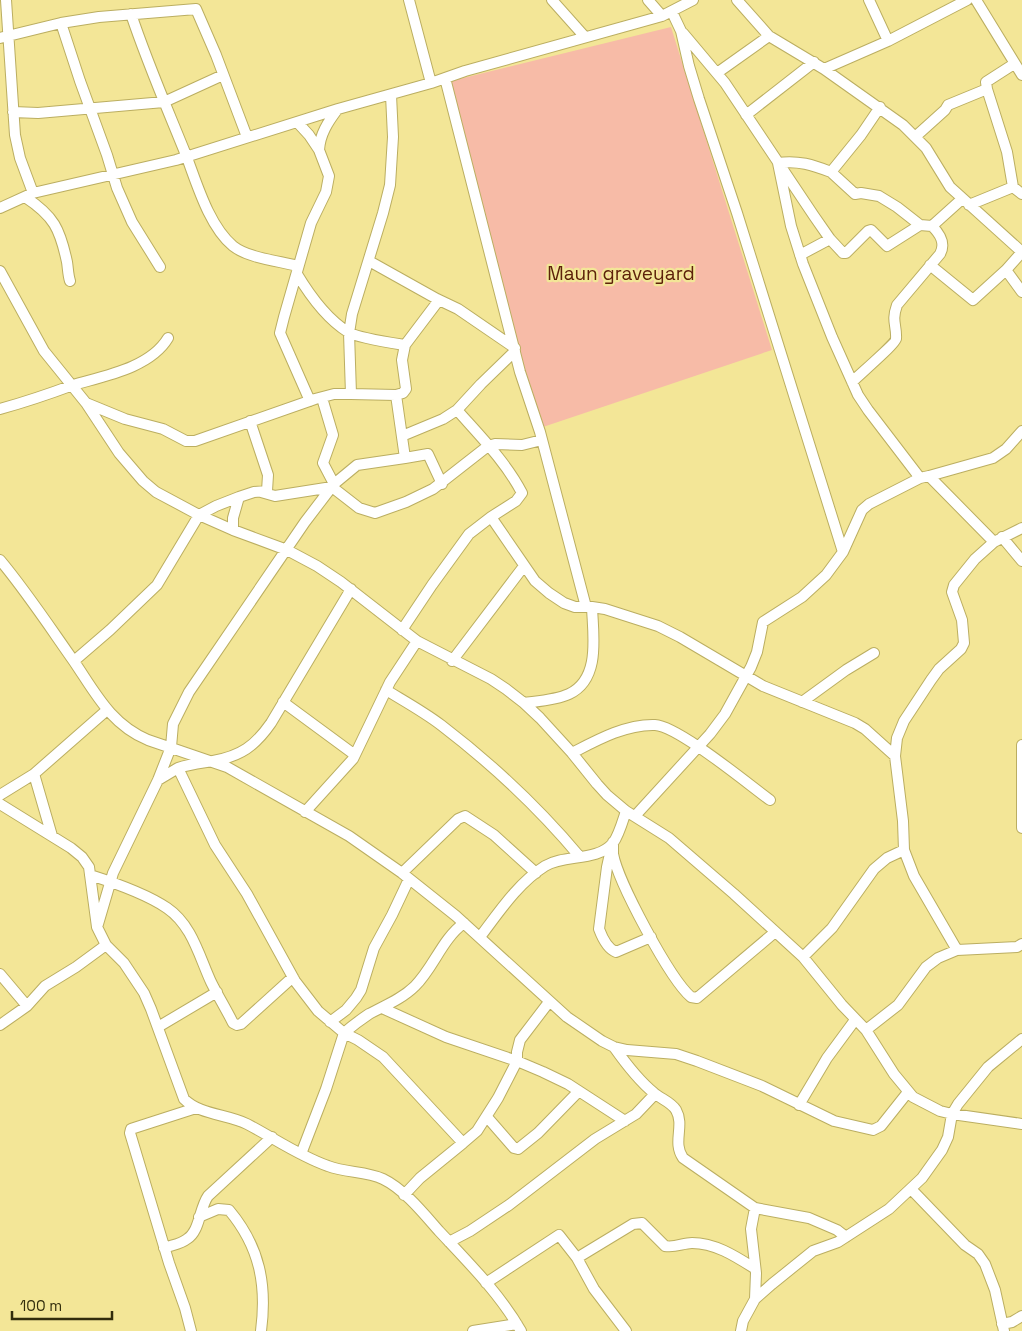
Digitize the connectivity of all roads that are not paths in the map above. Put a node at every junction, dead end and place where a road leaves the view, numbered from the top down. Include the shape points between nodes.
1 (6, 0) edge
2 (410, 0) edge
3 (552, 0) edge
4 (648, 0) edge
5 (693, 0) edge
6 (737, 0) edge
7 (869, 0) edge
8 (967, 0) edge
9 (976, 0) edge
10 (131, 14) junction
11 (667, 14) junction
12 (61, 23) junction
13 (681, 31) junction
14 (769, 36) junction
15 (4, 37) edge
16 (584, 37) junction
17 (888, 41) junction
18 (814, 62) junction
19 (1014, 64) junction
20 (824, 68) junction
21 (717, 73) junction
22 (224, 75) junction
23 (1022, 75) edge
24 (445, 78) junction
25 (431, 83) junction
26 (987, 89) junction
27 (391, 95) junction
28 (164, 102) junction
29 (880, 107) junction
30 (89, 108) junction
31 (338, 109) junction
32 (13, 112) junction
33 (746, 115) junction
34 (298, 123) junction
35 (915, 137) junction
36 (248, 138) junction
37 (319, 150) junction
38 (186, 156) junction
39 (778, 163) junction
40 (831, 172) junction
41 (112, 176) junction
42 (1013, 187) junction
43 (1022, 194) edge
44 (29, 195) junction
45 (965, 202) junction
46 (0, 208) edge
47 (920, 225) junction
48 (932, 226) junction
49 (830, 239) junction
50 (1022, 252) edge
51 (800, 255) junction
52 (369, 261) junction
53 (930, 265) junction
54 (160, 267) dead end
55 (0, 270) edge
56 (297, 270) junction
57 (1006, 270) junction
58 (70, 282) dead end
59 (1022, 292) edge
60 (440, 300) junction
61 (349, 333) junction
62 (168, 338) dead end
63 (405, 345) junction
64 (515, 350) junction
65 (852, 382) junction
66 (73, 386) junction
67 (352, 394) junction
68 (396, 395) junction
69 (322, 398) junction
70 (310, 400) junction
71 (86, 403) junction
72 (0, 409) edge
73 (457, 410) junction
74 (250, 421) junction
75 (1022, 431) edge
76 (402, 436) junction
77 (542, 440) junction
78 (488, 446) junction
79 (405, 458) junction
80 (924, 477) junction
81 (442, 484) junction
82 (333, 486) junction
83 (261, 492) junction
84 (239, 497) junction
85 (199, 515) junction
86 (491, 517) junction
87 (1022, 528) edge
88 (233, 530) junction
89 (998, 539) junction
90 (287, 550) junction
91 (843, 552) junction
92 (0, 560) edge
93 (1022, 561) edge
94 (524, 566) junction
95 (351, 589) junction
96 (589, 607) junction
97 (402, 630) junction
98 (417, 641) junction
99 (874, 653) dead end
100 (74, 661) junction
101 (452, 661) junction
102 (745, 677) junction
103 (386, 690) junction
104 (283, 702) junction
105 (802, 702) junction
106 (524, 703) junction
107 (106, 710) junction
108 (1022, 745) edge
109 (171, 747) junction
110 (698, 747) junction
111 (572, 752) junction
112 (1022, 752) edge
113 (355, 755) junction
114 (896, 756) junction
115 (212, 761) junction
116 (178, 768) junction
117 (34, 774) junction
118 (158, 780) junction
119 (0, 795) edge
120 (770, 800) dead end
121 (0, 804) edge
122 (305, 812) junction
123 (631, 813) junction
124 (1022, 828) edge
125 (52, 836) junction
126 (613, 842) junction
127 (904, 850) junction
128 (613, 853) junction
129 (580, 857) junction
130 (536, 873) junction
131 (90, 875) junction
132 (406, 876) junction
133 (110, 881) junction
134 (464, 922) junction
135 (97, 927) junction
136 (774, 932) junction
137 (480, 937) junction
138 (651, 937) junction
139 (106, 944) junction
140 (1022, 944) edge
141 (957, 950) junction
142 (803, 957) junction
143 (0, 974) edge
144 (293, 977) junction
145 (216, 992) junction
146 (549, 1002) junction
147 (27, 1006) junction
148 (382, 1008) junction
149 (855, 1020) junction
150 (330, 1022) junction
151 (0, 1025) edge
152 (158, 1027) junction
153 (866, 1030) junction
154 (344, 1032) junction
155 (1022, 1039) edge
156 (614, 1047) junction
157 (517, 1061) junction
158 (579, 1091) junction
159 (908, 1092) junction
160 (656, 1094) junction
161 (799, 1105) junction
162 (196, 1108) junction
163 (952, 1114) junction
164 (487, 1117) junction
165 (625, 1121) junction
166 (1022, 1124) edge
167 (272, 1137) junction
168 (463, 1143) junction
169 (301, 1154) junction
170 (911, 1189) junction
171 (404, 1195) junction
172 (755, 1208) junction
173 (199, 1217) junction
174 (846, 1237) junction
175 (449, 1242) junction
176 (164, 1248) junction
177 (577, 1258) junction
178 (754, 1268) junction
179 (486, 1283) junction
180 (755, 1299) junction
181 (1020, 1320) edge
182 (519, 1327) edge
183 (1003, 1327) edge
184 (479, 1330) edge
185 (191, 1331) edge
186 (261, 1331) edge
187 (626, 1331) edge
188 (741, 1331) edge

1 - 15 street
2 - 25 street
3 - 16 street
4 - 11 street
5 - 11 street
6 - 14 street
7 - 17 street
8 - 17 street
9 - 19 street
10 - 12 street
10 - 22 street via 196,9
10 - 28 street
11 - 13 street
11 - 16 street
12 - 15 street
12 - 30 street
13 - 21 street
13 - 91 street via 699,99
14 - 18 street
14 - 21 street
15 - 32 street
16 - 24 street
17 - 20 street
18 - 20 street
18 - 33 street
19 - 23 street
19 - 26 street via 986,82
20 - 29 street
21 - 33 street
22 - 28 street
22 - 36 street
24 - 25 street
24 - 64 street
25 - 27 street
26 - 35 street via 948,105
26 - 42 street via 1007,152
27 - 31 street
27 - 52 street via 390,185
28 - 30 street
28 - 38 street
29 - 35 street
29 - 40 street
30 - 32 street
30 - 41 street
31 - 34 street
31 - 37 street via 327,124
32 - 44 street
33 - 39 street
34 - 36 street
34 - 37 street
35 - 45 street via 926,148 950,187
36 - 38 street
37 - 56 street via 328,170 328,185 314,214
38 - 41 street
38 - 56 street via 209,213 227,240 234,247
39 - 40 street via 807,163
39 - 49 street
39 - 51 street
40 - 47 street via 855,194 879,196
41 - 44 street
41 - 54 street via 132,222
42 - 43 street
42 - 45 street
44 - 46 street
44 - 58 street via 56,225
45 - 48 street
45 - 50 street
47 - 48 street
47 - 49 street via 887,246 871,230 868,231 846,253
48 - 53 street via 943,244 940,254
49 - 51 street
50 - 57 street
51 - 65 street
52 - 60 street
52 - 61 street
53 - 57 street via 973,300
53 - 65 street via 897,305 894,344
55 - 66 street via 44,351
56 - 61 street via 319,305
56 - 70 street via 280,333
57 - 59 street
60 - 63 street
60 - 64 street
61 - 63 street
61 - 67 street
62 - 66 street via 136,365
63 - 68 street via 402,360 406,389
64 - 73 street
64 - 77 street
65 - 80 street via 868,410
66 - 71 street
66 - 72 street
67 - 68 street
67 - 69 street
68 - 76 street
69 - 70 street
69 - 82 street via 333,435 323,463
70 - 74 street
71 - 74 street via 125,419 163,429 186,441
71 - 85 street via 143,481 156,492
73 - 76 street
73 - 78 street
74 - 83 street via 268,475 267,491
75 - 80 street via 993,458
76 - 79 street
77 - 78 street via 522,445
77 - 96 street
78 - 81 street
78 - 86 street via 522,493 516,501
79 - 81 street via 428,454
79 - 82 street via 357,465
80 - 89 street
80 - 91 street via 862,510
81 - 82 street via 375,513 359,508
82 - 83 street via 275,496
82 - 90 street
83 - 84 street
84 - 85 street
84 - 88 street
85 - 88 street
85 - 100 street via 157,585
86 - 94 street
86 - 97 street via 461,544
87 - 89 street
88 - 90 street
89 - 93 street
89 - 114 street via 975,559 954,585 952,592 962,620 964,642 961,649 939,669 904,721 897,738
90 - 95 street
90 - 109 street via 189,692 173,724
91 - 102 street via 810,591 764,622 752,667
92 - 100 street
94 - 96 street via 535,581 564,603
94 - 101 street
95 - 97 street
95 - 104 street
96 - 102 street via 643,620 680,636
96 - 106 street via 592,666 583,682 569,694
97 - 98 street
98 - 101 street
98 - 103 street
99 - 105 street
100 - 107 street
101 - 106 street via 491,679
102 - 105 street
102 - 110 street via 725,714
103 - 113 street
103 - 129 street via 440,724 486,762 542,814
104 - 113 street
104 - 115 street via 266,731 252,746
105 - 114 street via 860,726
106 - 111 street
107 - 109 street via 136,735
107 - 117 street
108 - 112 street
109 - 115 street
109 - 118 street
110 - 111 street via 671,729 657,725 612,734
110 - 120 street
110 - 123 street
111 - 123 street via 597,784
112 - 124 street
113 - 122 street
114 - 127 street
115 - 116 street
115 - 122 street via 241,774
116 - 118 street
116 - 144 street via 215,844 248,894
117 - 119 street
117 - 125 street
118 - 133 street
121 - 125 street
122 - 132 street via 349,836
123 - 126 street
123 - 136 street via 676,844
125 - 131 street via 82,857
126 - 128 street
126 - 129 street via 597,853
127 - 141 street via 914,876
127 - 142 street via 874,869 832,928
128 - 138 street via 624,886
128 - 138 street via 607,867 599,929 602,937 616,952
129 - 130 street via 553,862
130 - 132 street via 494,835 465,816 458,819
130 - 137 street via 516,891
131 - 133 street
131 - 135 street
132 - 134 street
132 - 150 street via 392,915 374,948 361,990 346,1010
133 - 135 street
133 - 145 street via 168,908 183,923 193,938
134 - 137 street
134 - 148 street via 450,934 432,966 413,988
135 - 139 street
136 - 138 street via 698,998 688,994
136 - 142 street
137 - 146 street
139 - 147 street via 46,986
139 - 152 street via 135,977
140 - 141 street
141 - 153 street via 926,967 898,1005
142 - 149 street
143 - 147 street
144 - 145 street via 237,1025
144 - 150 street
145 - 152 street
146 - 156 street via 576,1024
146 - 157 street via 520,1040
147 - 151 street
148 - 154 street
148 - 157 street via 446,1037
149 - 153 street
149 - 161 street
150 - 154 street
152 - 162 street via 180,1092
153 - 159 street
154 - 168 street via 383,1057
154 - 169 street
155 - 163 street via 988,1067
156 - 160 street via 632,1071
156 - 161 street via 676,1054 762,1086
157 - 158 street
157 - 164 street
158 - 164 street via 518,1149
158 - 165 street
159 - 161 street via 873,1130 834,1121
159 - 163 street
160 - 165 street
160 - 172 street via 676,1110 679,1121 677,1147 683,1158
162 - 167 street via 235,1119
162 - 176 street via 134,1128 130,1133
163 - 166 street
163 - 170 street via 942,1150
164 - 168 street via 478,1131
165 - 175 street via 595,1139 491,1218
167 - 169 street
167 - 173 street via 208,1196
168 - 171 street
169 - 171 street via 330,1167 375,1176
170 - 174 street via 889,1209
170 - 183 street via 985,1264
171 - 175 street
172 - 174 street via 809,1218
172 - 178 street via 751,1229
173 - 176 street via 187,1239
173 - 186 street via 218,1209 229,1210 253,1248 263,1289
174 - 180 street via 813,1250
175 - 179 street
176 - 185 street
177 - 178 street via 633,1224 642,1223 665,1246 691,1243 712,1246
177 - 179 street via 558,1236
177 - 187 street via 594,1289
178 - 180 street
179 - 182 street
180 - 188 street
181 - 183 street
182 - 184 street

